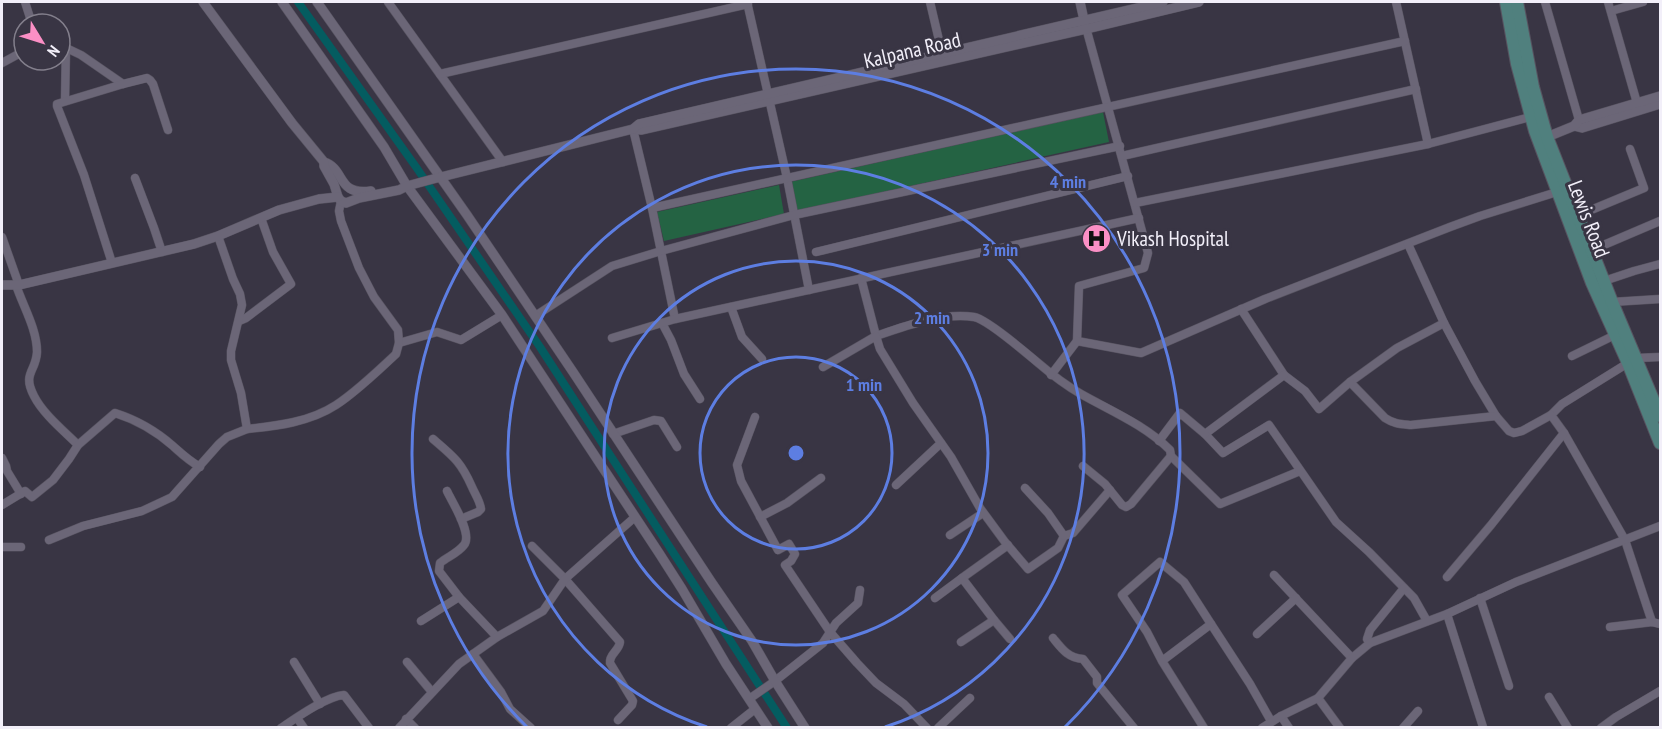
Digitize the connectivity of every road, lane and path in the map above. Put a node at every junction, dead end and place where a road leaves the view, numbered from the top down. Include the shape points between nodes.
1 (203, 2) edge
2 (282, 2) edge
3 (317, 2) edge
4 (388, 2) edge
5 (930, 2) edge
6 (1080, 2) edge
7 (1163, 2) edge
8 (1199, 2) edge
9 (1396, 2) edge
10 (1506, 2) edge
11 (1517, 2) edge
12 (1545, 2) edge
13 (1608, 2) edge
14 (1643, 2) edge
15 (747, 3) edge
16 (1611, 11) junction
17 (1085, 24) junction
18 (1405, 41) junction
19 (72, 50) edge
20 (942, 53) junction
21 (64, 72) edge
22 (440, 74) junction
23 (123, 84) junction
24 (1416, 89) junction
25 (1660, 96) edge
26 (768, 97) junction
27 (65, 101) junction
28 (1637, 103) junction
29 (1660, 105) edge
30 (1109, 108) junction
31 (1530, 117) junction
32 (1577, 123) junction
33 (633, 129) junction
34 (168, 130) dead end
35 (1547, 137) junction
36 (1428, 144) junction
37 (1119, 146) junction
38 (1630, 149) dead end
39 (1122, 156) junction
40 (324, 162) junction
41 (503, 162) junction
42 (1128, 176) junction
43 (135, 178) dead end
44 (436, 178) junction
45 (787, 178) junction
46 (411, 185) junction
47 (347, 187) junction
48 (1557, 192) junction
49 (339, 197) junction
50 (1135, 203) junction
51 (652, 208) junction
52 (1579, 214) junction
53 (794, 215) junction
54 (261, 218) junction
55 (1139, 218) junction
56 (1660, 221) edge
57 (218, 236) junction
58 (2, 237) edge
59 (1408, 244) junction
60 (1592, 250) junction
61 (661, 251) junction
62 (162, 252) junction
63 (816, 252) dead end
64 (112, 263) junction
65 (1660, 264) edge
66 (861, 278) junction
67 (1604, 281) junction
68 (2, 285) edge
69 (17, 285) junction
70 (809, 290) junction
71 (1660, 299) edge
72 (1612, 302) junction
73 (731, 307) junction
74 (1241, 309) junction
75 (502, 315) junction
76 (535, 316) junction
77 (675, 319) junction
78 (238, 321) junction
79 (662, 323) junction
80 (1444, 323) junction
81 (1615, 335) junction
82 (876, 336) junction
83 (612, 338) dead end
84 (1077, 341) junction
85 (399, 343) junction
86 (1572, 356) dead end
87 (1660, 357) edge
88 (762, 359) dead end
89 (1632, 361) junction
90 (823, 368) dead end
91 (1051, 375) junction
92 (1284, 375) junction
93 (1350, 382) junction
94 (1643, 386) junction
95 (33, 393) junction
96 (700, 399) dead end
97 (29, 404) dead end
98 (1551, 415) junction
99 (1496, 416) junction
100 (1660, 416) edge
101 (755, 417) dead end
102 (247, 429) junction
103 (1564, 433) junction
104 (613, 434) junction
105 (1204, 434) junction
106 (1159, 441) junction
107 (438, 443) dead end
108 (941, 443) junction
109 (1660, 443) edge
110 (78, 445) junction
111 (677, 447) dead end
112 (1170, 456) junction
113 (2, 458) edge
114 (1083, 466) dead end
115 (200, 467) junction
116 (1300, 471) junction
117 (820, 478) dead end
118 (896, 485) dead end
119 (1025, 488) dead end
120 (1110, 490) junction
121 (447, 491) dead end
122 (21, 494) junction
123 (2, 505) edge
124 (983, 513) junction
125 (635, 517) junction
126 (760, 517) junction
127 (461, 519) junction
128 (1660, 526) edge
129 (950, 535) dead end
130 (1064, 536) junction
131 (49, 540) dead end
132 (1625, 540) junction
133 (1008, 545) junction
134 (532, 546) dead end
135 (2, 547) edge
136 (21, 548) dead end
137 (1274, 575) dead end
138 (1447, 577) dead end
139 (962, 578) junction
140 (565, 579) junction
141 (1404, 588) junction
142 (860, 590) dead end
143 (459, 597) junction
144 (935, 598) dead end
145 (1296, 598) junction
146 (1480, 598) junction
147 (1447, 614) junction
148 (994, 620) junction
149 (421, 621) dead end
150 (1428, 621) junction
151 (1656, 623) edge
152 (1211, 624) junction
153 (1610, 627) dead end
154 (830, 632) junction
155 (1257, 634) dead end
156 (497, 637) junction
157 (1053, 638) dead end
158 (1010, 639) dead end
159 (962, 642) dead end
160 (1370, 643) junction
161 (473, 654) junction
162 (1352, 658) junction
163 (1162, 661) junction
164 (294, 662) dead end
165 (407, 662) dead end
166 (771, 683) junction
167 (1509, 686) dead end
168 (1660, 691) edge
169 (432, 692) junction
170 (753, 696) junction
171 (1549, 697) dead end
172 (970, 698) dead end
173 (1318, 698) junction
174 (320, 704) junction
175 (755, 709) junction
176 (1418, 711) dead end
177 (1281, 716) junction
178 (297, 718) junction
179 (406, 719) junction
180 (618, 720) dead end
181 (1271, 721) junction
182 (1483, 727) edge
183 (281, 728) edge
184 (304, 728) edge
185 (369, 728) edge
186 (399, 728) edge
187 (415, 728) edge
188 (531, 728) edge
189 (731, 728) edge
190 (768, 728) edge
191 (806, 728) edge
192 (927, 728) edge
193 (939, 728) edge
194 (1134, 728) edge
195 (1204, 728) edge
196 (1262, 728) edge
197 (1289, 728) edge
198 (1340, 728) edge
199 (1403, 728) edge
200 (1568, 728) edge
201 (1601, 728) edge

1 - 40 street
2 - 46 street
3 - 44 street
4 - 22 street
5 - 20 street
6 - 17 street
7 - 17 street, Kalpana Road
8 - 17 street, Kalpana Road
9 - 18 street
10 - 31 main road, Lewis Road
11 - 35 main road, Lewis Road
12 - 32 street
13 - 16 street
14 - 16 street
15 - 22 street
15 - 26 street
16 - 28 street
17 - 20 street, Kalpana Road
17 - 26 street, Kalpana Road
17 - 30 street
18 - 24 street
18 - 30 street
19 - 23 street
20 - 26 street, Kalpana Road
21 - 27 street
22 - 41 street
23 - 27 street
23 - 34 street via 150,80
24 - 36 street
24 - 39 street
25 - 28 street
26 - 33 street, Kalpana Road via 639,124
26 - 45 street
27 - 64 street via 57,106
28 - 32 street
29 - 32 street via 1582,128
30 - 37 street
30 - 45 street
31 - 36 street
31 - 48 main road, Lewis Road
32 - 35 street
33 - 41 street, Kalpana Road
33 - 51 street
35 - 52 main road, Lewis Road
36 - 50 street
37 - 39 street
37 - 53 street
38 - 52 street via 1644,188
39 - 42 street
40 - 47 street
40 - 49 street
41 - 44 street, Kalpana Road
42 - 50 street
42 - 63 street
43 - 62 street
44 - 46 street, Kalpana Road
44 - 76 street
45 - 51 street
45 - 53 street
46 - 47 street via 362,192
46 - 49 street via 348,203
46 - 75 street
47 - 49 street via 340,188
48 - 59 street
48 - 81 main road, Lewis Road
49 - 54 street via 300,203
49 - 85 street via 341,221 359,268 398,330
50 - 55 street
51 - 61 street
52 - 60 main road, Lewis Road
53 - 61 street
53 - 70 street
54 - 57 street
54 - 78 street via 273,252 291,284
55 - 66 street
55 - 84 street via 1148,253 1144,268 1079,286
56 - 60 street
57 - 62 street
57 - 78 street via 240,294
58 - 69 street
59 - 74 street
59 - 80 street
60 - 67 main road, Lewis Road
61 - 76 street via 612,266
61 - 77 street
62 - 64 street
64 - 69 street
65 - 67 street
66 - 70 street
66 - 82 street
67 - 72 main road, Lewis Road
68 - 69 street
69 - 95 street via 37,351 28,378
70 - 73 street
71 - 72 street
72 - 89 main road, Lewis Road
73 - 77 street
73 - 88 street via 742,337
74 - 84 street via 1141,353
74 - 92 street
75 - 85 street via 461,340 437,332
75 - 125 street
76 - 104 street
77 - 79 street
78 - 102 street via 231,360
79 - 83 street
79 - 96 street via 684,374
80 - 93 street via 1397,348
80 - 99 street
81 - 86 street
81 - 89 main road, Lewis Road
82 - 90 street
82 - 91 street via 952,316 977,317
82 - 108 street via 880,349
84 - 91 street
85 - 102 street via 396,354 336,405 285,425
87 - 89 street
89 - 94 main road, Lewis Road
89 - 98 street via 1562,404
91 - 106 street
92 - 93 street via 1305,391 1319,409
92 - 105 street
93 - 99 street via 1385,418 1399,424
94 - 100 main road, Lewis Road
94 - 109 main road, Lewis Road
95 - 97 street
95 - 110 street via 42,408
98 - 99 street via 1514,433
98 - 103 street
101 - 126 street via 737,465
102 - 115 street via 227,437
103 - 132 street
103 - 138 street
104 - 111 street via 661,421
104 - 166 street via 752,641
105 - 106 street via 1180,413
105 - 116 street via 1223,453 1269,425
106 - 112 street via 1170,450
107 - 127 street via 464,468 481,507
108 - 118 street
108 - 124 street
110 - 115 street via 116,413 140,422
110 - 122 street via 53,480 32,497 25,491
112 - 116 street via 1220,504
112 - 120 street via 1126,507
113 - 122 street
114 - 120 street
115 - 131 street via 172,497 142,511 83,526
116 - 141 street via 1336,522
117 - 126 street
119 - 130 street
120 - 130 street via 1073,533
121 - 127 street
122 - 123 street
124 - 129 street
124 - 133 street
125 - 140 street
125 - 170 street via 726,664
126 - 154 street via 778,550 789,544 795,554 785,565
127 - 143 street via 465,543 438,567
128 - 132 street
130 - 133 street via 1058,548 1028,568
132 - 146 street
132 - 151 street
133 - 139 street
134 - 140 street
135 - 136 street
137 - 145 street
139 - 144 street
139 - 148 street
140 - 156 street via 543,611
140 - 180 street via 620,642 610,663 633,701
141 - 150 street
141 - 160 street via 1370,630
142 - 154 street via 858,603
143 - 149 street
143 - 156 street
145 - 155 street
145 - 162 street
146 - 147 street
146 - 167 street
147 - 150 street
147 - 182 street
148 - 158 street
148 - 159 street
150 - 160 street
151 - 153 street
152 - 163 street
152 - 163 street via 1184,582 1160,562 1122,595
152 - 181 street
154 - 166 street via 823,643
154 - 192 street via 876,683
156 - 161 street
157 - 194 street via 1065,653 1083,659 1097,677 1097,683
160 - 162 street
161 - 169 street
161 - 188 street via 510,709
162 - 173 street
163 - 195 street
164 - 174 street
165 - 169 street
166 - 170 street
166 - 191 street
168 - 201 street
169 - 179 street
170 - 175 street
171 - 200 street
172 - 193 street
173 - 177 street
173 - 198 street
174 - 178 street
174 - 185 street via 344,695
175 - 189 street
175 - 190 street
176 - 199 street
177 - 181 street
177 - 197 street
178 - 183 street
178 - 184 street
179 - 186 street
179 - 187 street
181 - 196 street

